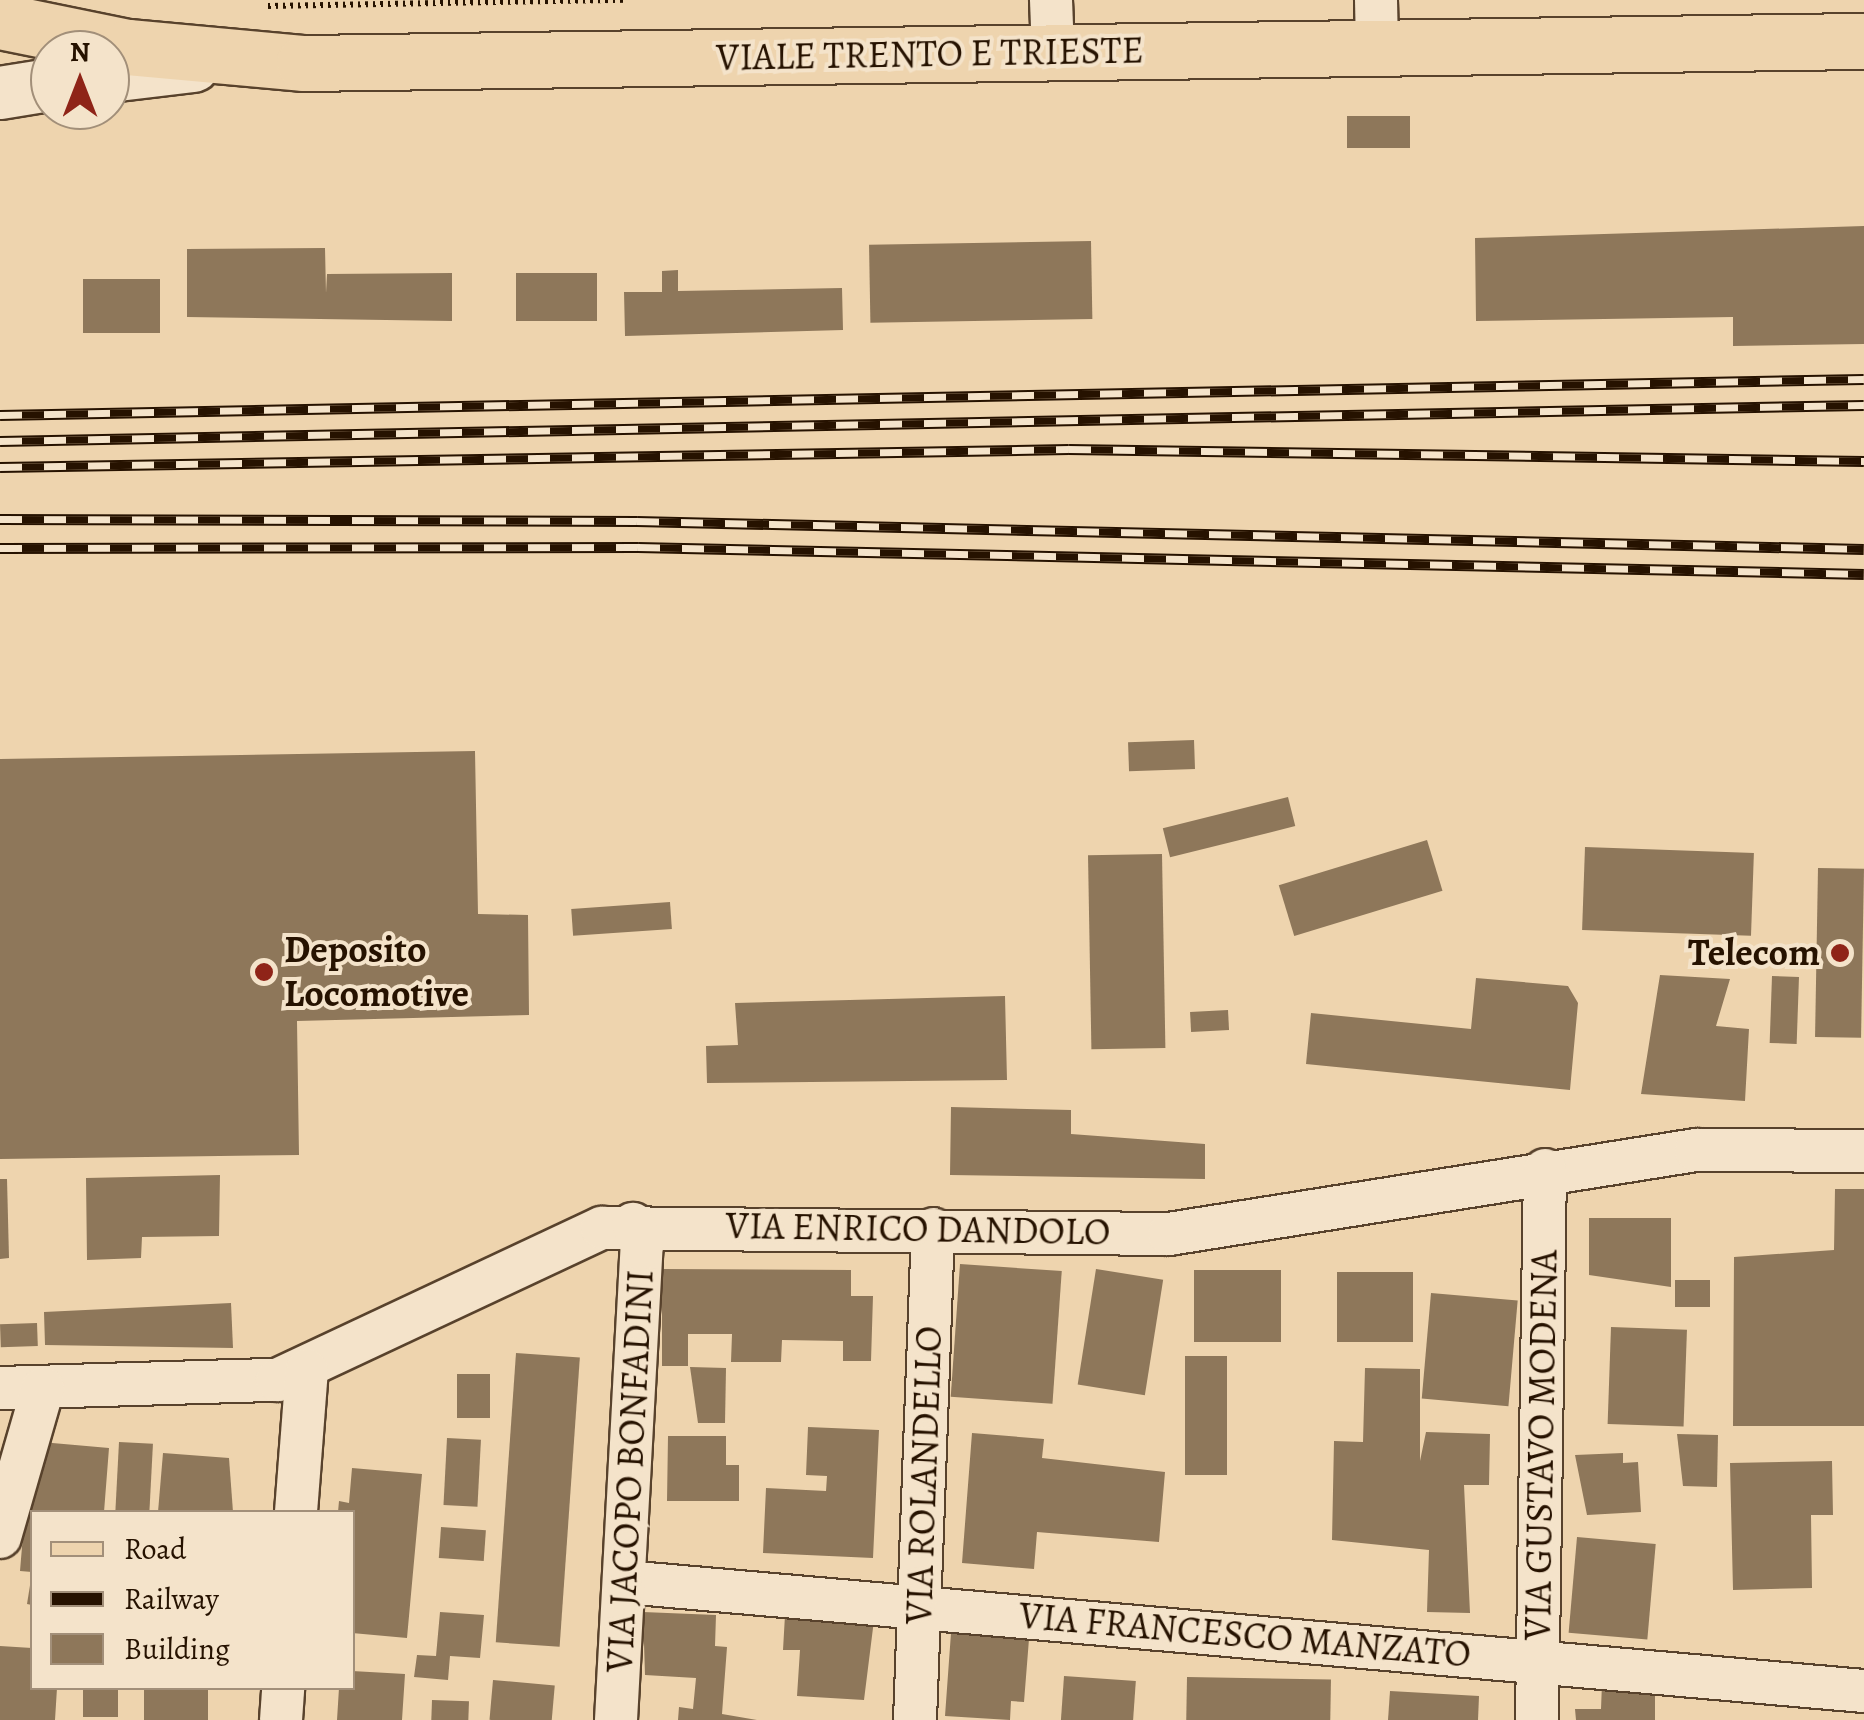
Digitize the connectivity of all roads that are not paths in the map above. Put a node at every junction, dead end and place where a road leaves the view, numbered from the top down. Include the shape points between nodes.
1 (0, 21) edge
2 (1376, 24) edge
3 (1052, 26) edge
4 (1864, 40) edge
5 (242, 60) junction
6 (130, 74) edge
7 (30, 88) edge
8 (0, 93) edge
9 (1864, 1151) edge
10 (1545, 1170) junction
11 (634, 1224) junction
12 (933, 1229) junction
13 (307, 1370) junction
14 (0, 1388) edge
15 (42, 1388) junction
16 (296, 1510) edge
17 (0, 1537) edge
18 (625, 1582) junction
19 (919, 1606) junction
20 (1538, 1660) junction
21 (283, 1690) edge
22 (1864, 1691) edge
23 (280, 1720) edge
24 (616, 1720) edge
25 (914, 1720) edge
26 (1537, 1720) edge

1 - 5 main road, VIALE TRENTO E TRIESTE
2 - 3 main road, VIALE TRENTO E TRIESTE
2 - 4 main road, VIALE TRENTO E TRIESTE
3 - 5 main road, VIALE TRENTO E TRIESTE
5 - 6 street
7 - 8 street
9 - 10 street, VIA ENRICO DANDOLO via 1739,1147
10 - 12 street, VIA ENRICO DANDOLO via 1230,1229
10 - 20 street, VIA GUSTAVO MODENA
11 - 12 street, VIA ENRICO DANDOLO
11 - 13 street, VIA ENRICO DANDOLO via 602,1228
11 - 18 street, VIA JACOPO BONFADINI via 642,1246
12 - 19 street, VIA ROLANDELLO
13 - 15 street, VIA ENRICO DANDOLO via 256,1385
13 - 16 street
14 - 15 street, VIA ENRICO DANDOLO
15 - 17 street
18 - 19 street, VIA FRANCESCO MANZATO
18 - 24 street, VIA JACOPO BONFADINI
19 - 20 street, VIA FRANCESCO MANZATO
19 - 25 street, VIA ROLANDELLO
20 - 22 street, VIA FRANCESCO MANZATO
20 - 26 street, VIA GUSTAVO MODENA
21 - 23 street

